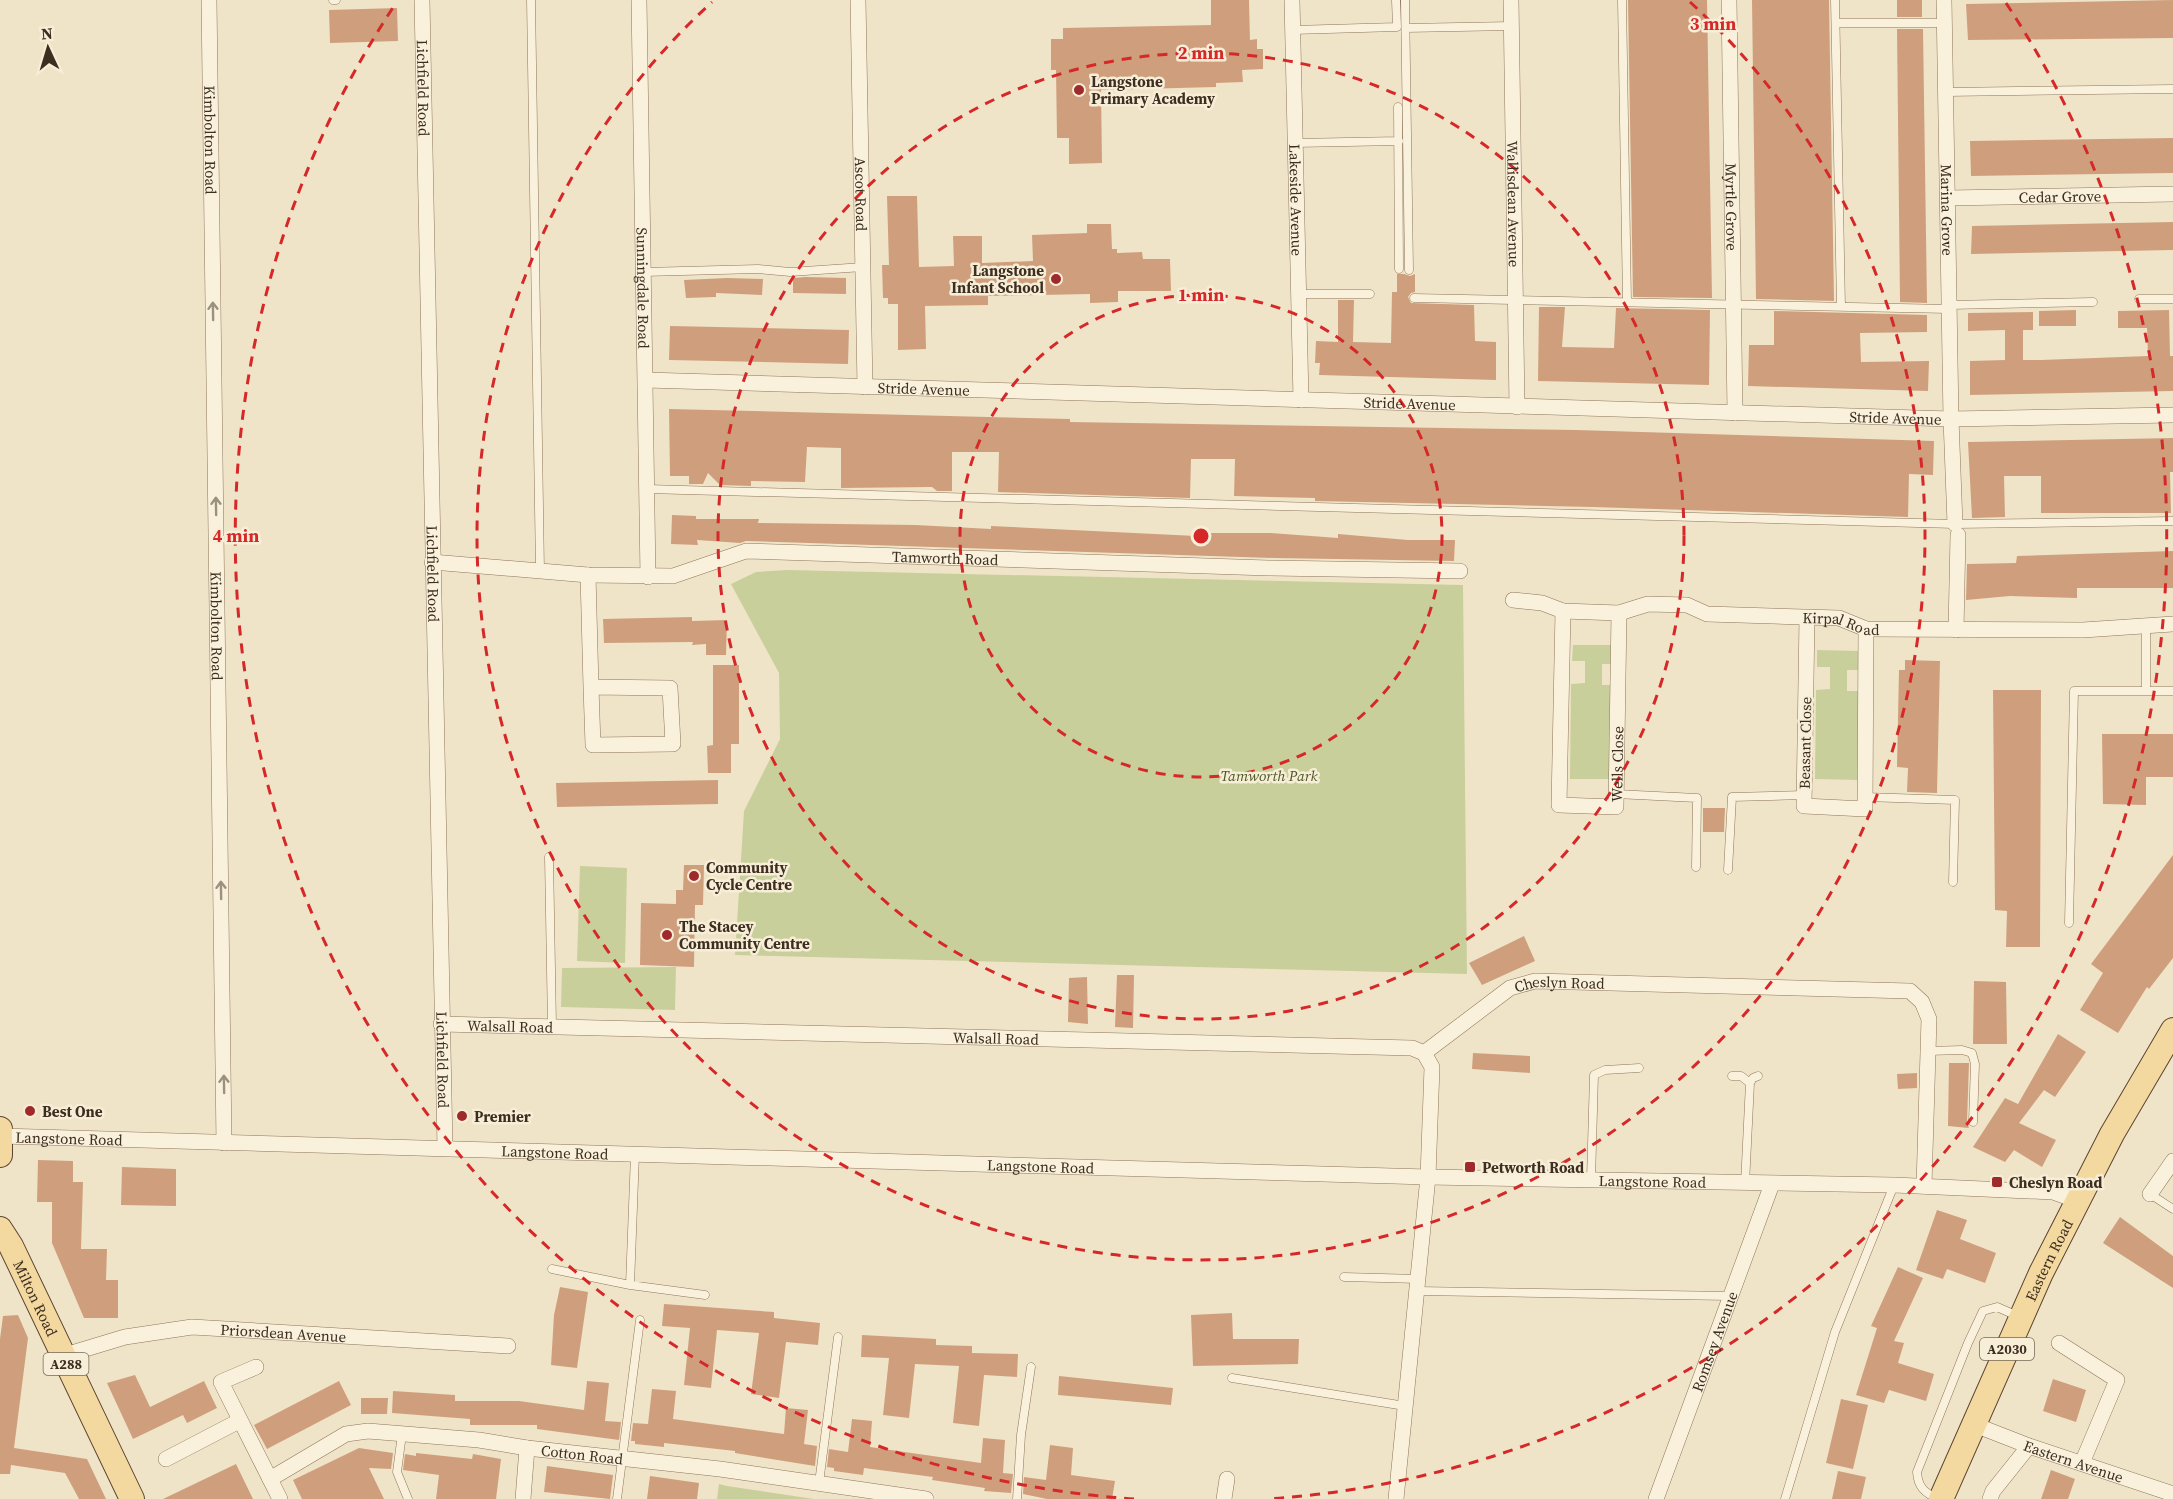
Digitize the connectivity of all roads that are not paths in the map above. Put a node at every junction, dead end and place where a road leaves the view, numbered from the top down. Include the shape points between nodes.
1 (209, 0) edge
2 (422, 0) edge
3 (531, 0) edge
4 (639, 0) edge
5 (858, 0) edge
6 (1292, 0) edge
7 (1396, 0) edge
8 (1405, 0) edge
9 (1511, 0) edge
10 (1622, 0) edge
11 (1729, 0) edge
12 (1835, 0) edge
13 (1944, 0) edge
14 (1945, 22) junction
15 (1836, 23) junction
16 (1511, 26) junction
17 (1406, 28) junction
18 (1293, 30) junction
19 (2173, 89) edge
20 (1946, 92) junction
21 (1398, 107) dead end
22 (1399, 141) junction
23 (1295, 143) junction
24 (2173, 194) edge
25 (1948, 198) junction
26 (863, 267) junction
27 (1399, 269) dead end
28 (1409, 270) dead end
29 (644, 272) junction
30 (1298, 294) junction
31 (1370, 294) dead end
32 (1414, 297) dead end
33 (2139, 299) dead end
34 (2173, 299) edge
35 (1516, 301) junction
36 (1627, 302) junction
37 (2093, 302) dead end
38 (1733, 305) junction
39 (1841, 307) junction
40 (1949, 307) junction
41 (646, 380) junction
42 (865, 387) junction
43 (1301, 400) junction
44 (1517, 407) junction
45 (1735, 413) junction
46 (2173, 415) edge
47 (1951, 419) junction
48 (647, 489) junction
49 (2173, 521) edge
50 (1956, 530) junction
51 (432, 562) junction
52 (540, 571) junction
53 (1460, 571) dead end
54 (588, 575) junction
55 (648, 577) junction
56 (1513, 600) dead end
57 (1563, 611) junction
58 (1619, 613) junction
59 (1807, 618) junction
60 (2173, 624) edge
61 (2146, 626) junction
62 (1866, 629) junction
63 (1956, 630) junction
64 (591, 687) junction
65 (2146, 691) junction
66 (2173, 691) edge
67 (1616, 794) junction
68 (1804, 795) junction
69 (1865, 798) junction
70 (549, 857) dead end
71 (1696, 867) dead end
72 (1728, 870) dead end
73 (1953, 882) dead end
74 (2069, 924) dead end
75 (441, 1024) junction
76 (552, 1026) junction
77 (2173, 1030) edge
78 (1928, 1051) junction
79 (1424, 1053) junction
80 (1639, 1068) dead end
81 (1732, 1076) dead end
82 (1758, 1076) dead end
83 (1750, 1083) junction
84 (1973, 1122) dead end
85 (0, 1140) edge
86 (224, 1143) junction
87 (445, 1148) junction
88 (635, 1154) junction
89 (2173, 1161) edge
90 (1428, 1177) junction
91 (1591, 1181) junction
92 (1745, 1184) junction
93 (1772, 1184) junction
94 (1894, 1185) junction
95 (1924, 1186) junction
96 (2150, 1194) joint
97 (2078, 1202) junction
98 (2173, 1209) edge
99 (0, 1229) edge
100 (552, 1269) dead end
101 (1344, 1277) dead end
102 (630, 1285) junction
103 (1418, 1285) junction
104 (705, 1295) dead end
105 (1731, 1296) junction
106 (2021, 1317) junction
107 (640, 1320) dead end
108 (838, 1336) dead end
109 (2059, 1343) dead end
110 (508, 1346) dead end
111 (62, 1356) junction
112 (256, 1366) dead end
113 (1031, 1367) dead end
114 (1232, 1378) dead end
115 (1406, 1406) junction
116 (239, 1421) junction
117 (1975, 1425) junction
118 (402, 1434) junction
119 (2029, 1446) junction
120 (527, 1448) junction
121 (166, 1459) dead end
122 (622, 1459) junction
123 (2082, 1463) junction
124 (270, 1479) junction
125 (1227, 1479) dead end
126 (819, 1483) junction
127 (2173, 1494) edge
128 (132, 1499) edge
129 (280, 1499) edge
130 (408, 1499) edge
131 (523, 1499) edge
132 (617, 1499) edge
133 (926, 1499) edge
134 (1017, 1499) edge
135 (1224, 1499) edge
136 (1396, 1499) edge
137 (1656, 1499) edge
138 (1785, 1499) edge
139 (1939, 1499) edge
140 (1990, 1499) edge

86 -> 1 street, Kimbolton Road
2 - 51 street, Lichfield Road
3 - 52 lane
4 - 29 street, Sunningdale Road
5 - 26 street, Ascot Road
6 - 18 street, Lakeside Avenue
7 - 18 lane via 1397,27
8 - 17 lane
9 - 16 street, Wallisdean Avenue
10 - 36 lane
11 - 38 street, Myrtle Grove
12 - 15 lane
13 - 14 street, Marina Grove
14 - 15 lane
14 - 20 street, Marina Grove
15 - 39 lane
16 - 17 lane
16 - 35 street, Wallisdean Avenue
17 - 28 lane
18 - 23 street, Lakeside Avenue
19 - 20 lane
20 - 25 street, Marina Grove
21 - 22 lane
22 - 23 lane
22 - 27 lane
23 - 30 street, Lakeside Avenue
24 - 25 street, Cedar Grove
25 - 40 street, Marina Grove
26 - 29 lane via 790,272
26 - 42 street, Ascot Road
29 - 41 street, Sunningdale Road
30 - 31 lane
30 - 43 street, Lakeside Avenue
32 - 35 lane
33 - 34 lane
35 - 36 lane
35 - 44 street, Wallisdean Avenue
36 - 38 lane
37 - 40 lane
38 - 39 lane
38 - 45 street, Myrtle Grove
39 - 40 lane
40 - 47 street, Marina Grove
41 - 42 street, Stride Avenue
41 - 48 street, Sunningdale Road
42 - 43 street, Stride Avenue
43 - 44 street, Stride Avenue
44 - 45 street, Stride Avenue
45 - 47 street, Stride Avenue
46 - 47 street, Stride Avenue
47 - 50 street, Marina Grove
48 - 50 lane
48 - 55 street, Sunningdale Road
49 - 50 lane
50 - 63 street, Marina Grove
51 - 52 street, Tamworth Road
51 - 75 street, Lichfield Road
52 - 54 street, Tamworth Road
53 - 55 street, Tamworth Road via 746,551 673,576
54 - 55 street, Tamworth Road
54 - 64 street
56 - 57 street, Kirpal Road via 1542,603
57 - 58 street, Kirpal Road
57 - 67 street, Wells Close via 1559,805 1616,807
58 - 59 street, Kirpal Road via 1648,604 1687,605 1707,614
58 - 67 street, Wells Close
59 - 62 street, Kirpal Road via 1839,618
59 - 68 street, Beasant Close
60 - 61 street, Kirpal Road
61 - 63 street, Kirpal Road
61 - 65 lane
62 - 63 street, Kirpal Road
62 - 69 street
64 - 64 street via 593,744 672,744 670,688
65 - 66 lane
65 - 74 lane via 2074,691
67 - 71 lane via 1697,798
68 - 69 street, Beasant Close via 1804,807 1865,809
68 - 72 lane via 1732,797
69 - 73 lane via 1955,800
70 - 76 lane
75 - 76 street, Walsall Road
75 - 87 street, Lichfield Road
76 - 79 street, Walsall Road via 1412,1048
77 - 97 main road, Eastern Road / A2030 via 2112,1134
78 - 79 street, Cheslyn Road via 1929,1019 1923,1002 1910,991 1534,981 1510,988
78 - 84 lane via 1972,1053
78 - 95 street, Cheslyn Road
79 - 90 street via 1432,1067
80 - 91 lane via 1605,1070 1594,1075
81 - 83 lane via 1741,1076
82 - 83 lane
83 - 92 lane
85 - 86 street, Langstone Road
86 - 87 street, Langstone Road
87 - 88 street, Langstone Road
88 - 90 street, Langstone Road
88 - 102 lane
89 - 96 street
90 - 91 street, Langstone Road
90 - 103 street
91 - 92 street, Langstone Road
92 - 93 street, Langstone Road
93 - 94 street, Langstone Road
93 - 105 street, Romsey Avenue
94 - 95 street, Langstone Road
94 - 138 lane via 1835,1332
95 - 97 street, Langstone Road via 2053,1192
96 - 98 lane
97 - 106 main road, Eastern Road / A2030
99 - 111 main road, Milton Road / A288
100 - 102 lane
101 - 103 lane
102 - 104 lane
103 - 105 lane
103 - 115 street
105 - 137 street, Romsey Avenue
106 - 117 main road, Eastern Road / A2030
106 - 139 lane via 1997,1307 1983,1311 1978,1322 1917,1472 1917,1482 1926,1493
107 - 122 lane
108 - 126 lane
109 - 123 street via 2117,1380
110 - 111 street, Priorsdean Avenue via 192,1327 125,1337
111 - 128 main road, Milton Road / A288
112 - 116 street via 221,1382
113 - 134 lane
114 - 115 lane
115 - 136 street
116 - 121 street
116 - 124 street
117 - 119 street, Eastern Avenue
117 - 139 main road, Eastern Road / A2030
118 - 120 street, Cotton Road
118 - 124 street, Cotton Road via 346,1434
118 - 130 lane via 397,1472
119 - 123 street, Eastern Avenue
119 - 140 street
120 - 122 street, Cotton Road
120 - 131 street
122 - 126 street, Cotton Road
122 - 132 lane
123 - 127 street, Eastern Avenue
124 - 129 street
125 - 135 street
126 - 133 street, Cotton Road

